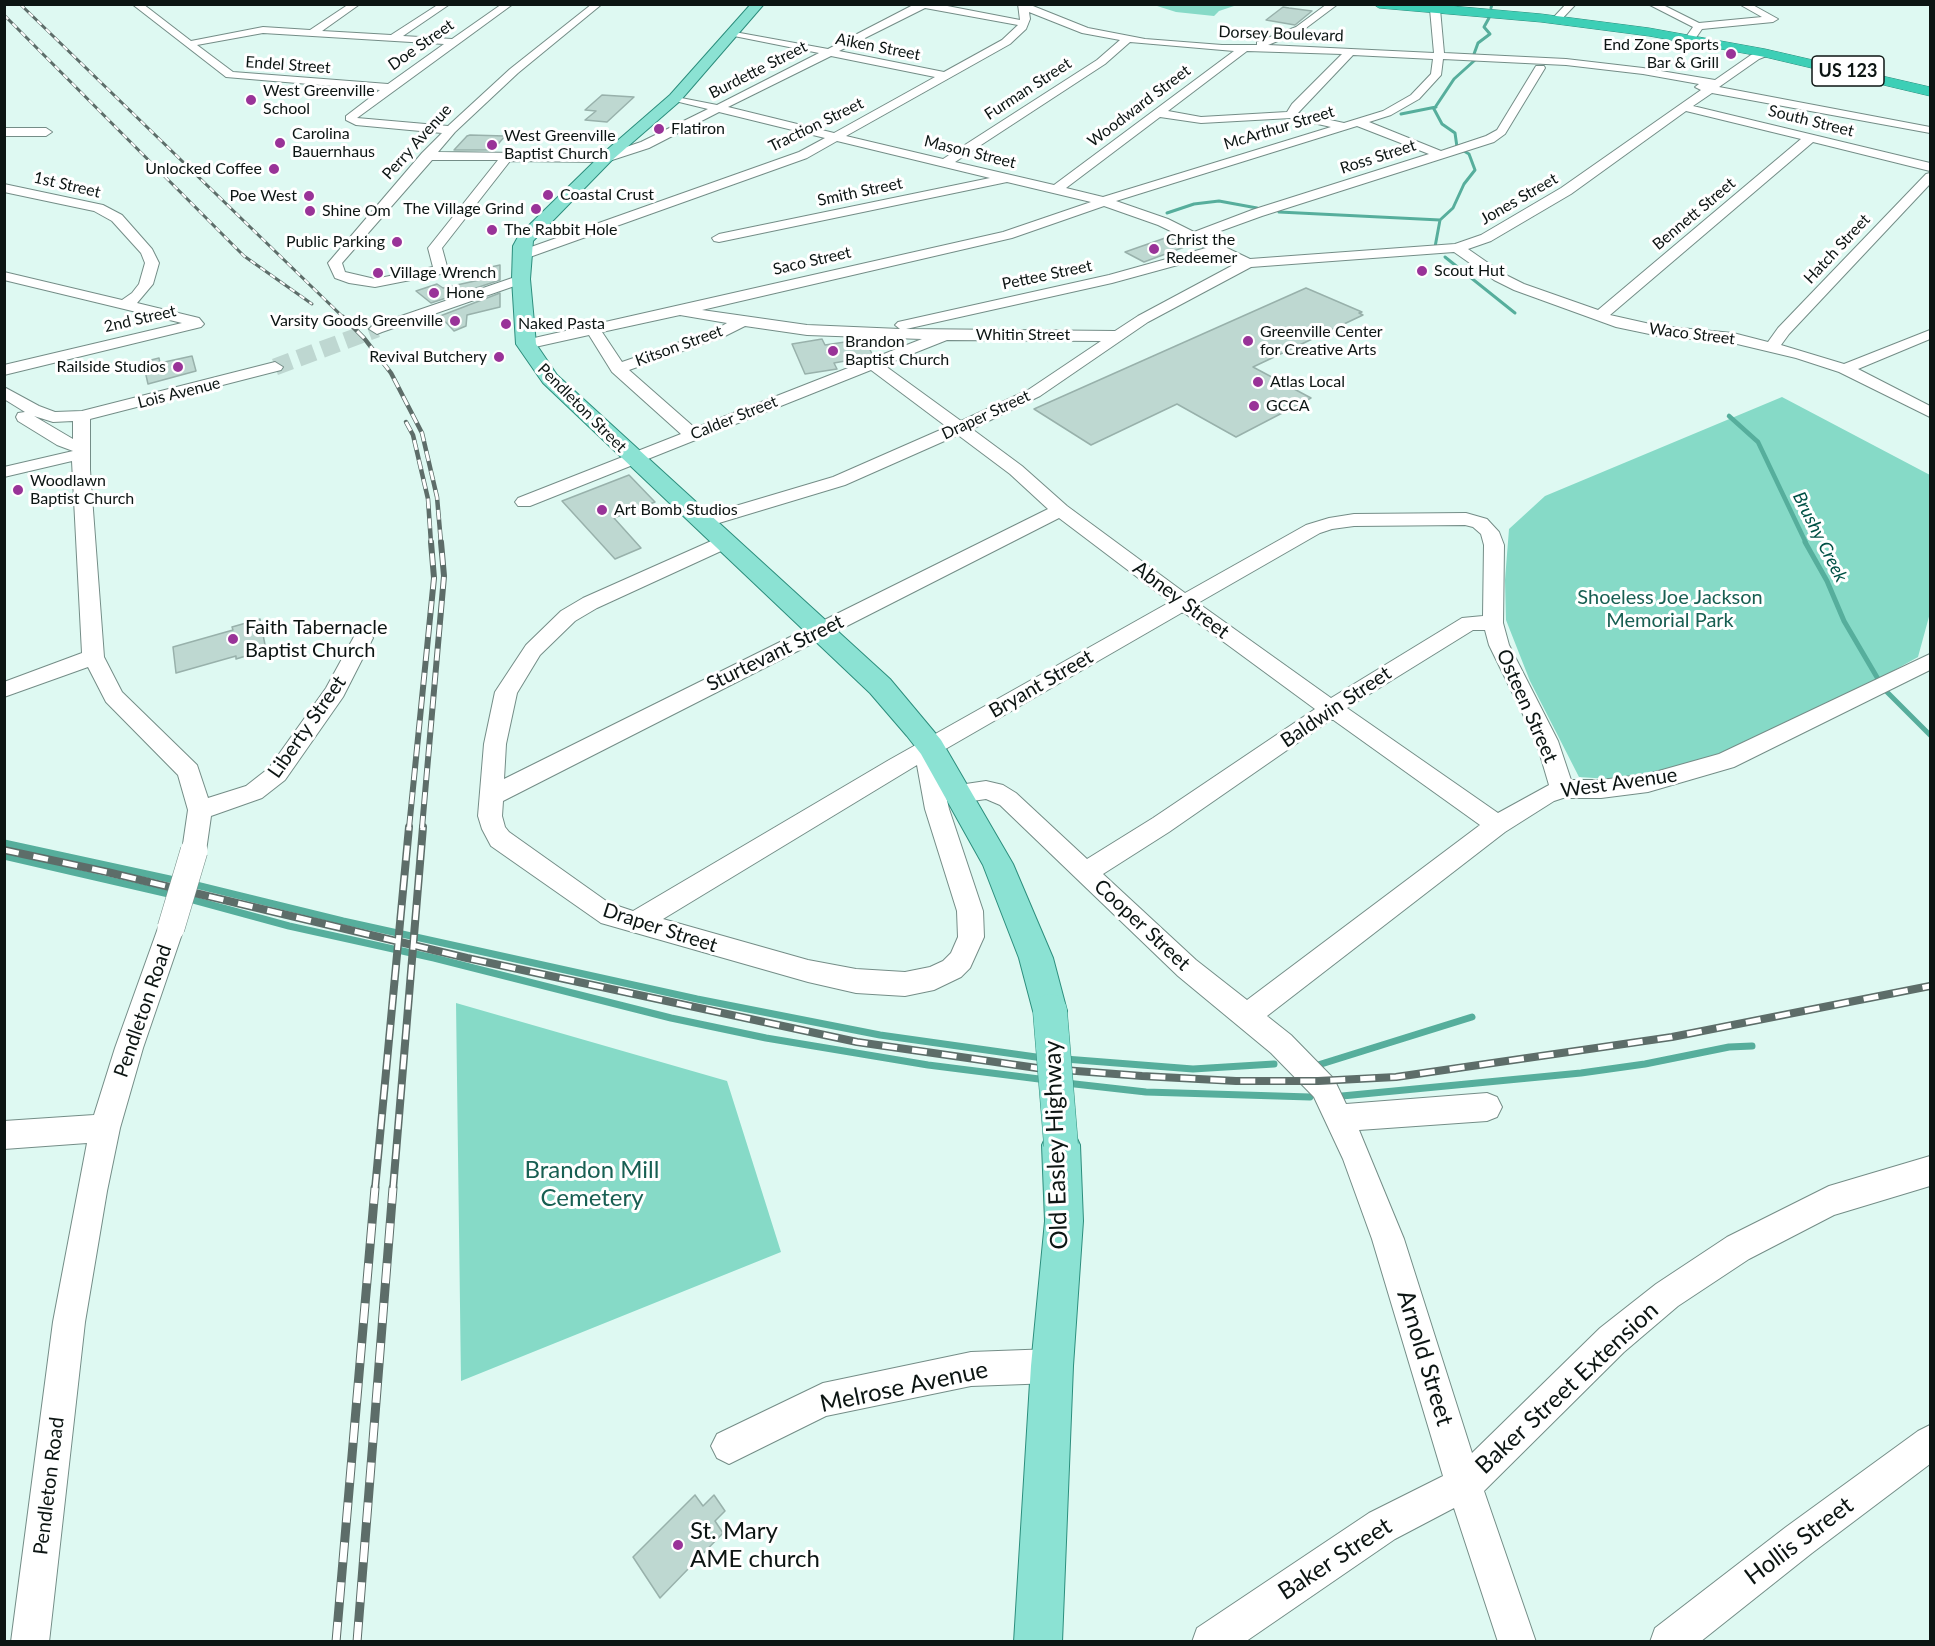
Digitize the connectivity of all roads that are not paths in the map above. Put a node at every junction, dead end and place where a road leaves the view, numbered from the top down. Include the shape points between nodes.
1 (356, 4) edge
2 (446, 4) edge
3 (509, 4) edge
4 (598, 4) edge
5 (758, 4) edge
6 (1334, 4) edge
7 (1379, 4) edge
8 (1572, 4) edge
9 (1652, 4) edge
10 (1743, 4) edge
11 (921, 5) edge
12 (1023, 6) edge
13 (140, 7) edge
14 (1450, 7) edge
15 (157, 8) dead end
16 (1435, 9) junction
17 (1556, 20) junction
18 (1023, 23) junction
19 (1698, 26) junction
20 (312, 33) junction
21 (733, 33) junction
22 (393, 38) junction
23 (1689, 39) junction
24 (1126, 40) junction
25 (454, 42) junction
26 (190, 44) junction
27 (1248, 48) junction
28 (1351, 51) junction
29 (830, 52) junction
30 (1765, 53) junction
31 (1438, 55) junction
32 (1541, 65) junction
33 (946, 76) junction
34 (390, 87) junction
35 (1713, 87) junction
36 (1930, 92) edge
37 (675, 98) junction
38 (1684, 107) junction
39 (719, 108) junction
40 (1158, 113) junction
41 (1291, 115) junction
42 (1358, 122) junction
43 (1344, 126) junction
44 (451, 130) junction
45 (1930, 130) edge
46 (4, 132) edge
47 (46, 132) dead end
48 (837, 137) junction
49 (1810, 138) junction
50 (1453, 152) junction
51 (426, 156) junction
52 (506, 158) junction
53 (606, 158) junction
54 (945, 163) junction
55 (1930, 167) edge
56 (1930, 177) edge
57 (1007, 178) junction
58 (4, 188) edge
59 (1056, 190) junction
60 (1103, 201) junction
61 (1194, 236) junction
62 (719, 238) dead end
63 (524, 247) junction
64 (1457, 248) junction
65 (1219, 249) junction
66 (1248, 263) junction
67 (4, 276) edge
68 (521, 279) junction
69 (124, 305) junction
70 (681, 311) junction
71 (1600, 316) junction
72 (740, 322) junction
73 (377, 329) tunnel mouth
74 (593, 330) junction
75 (881, 333) junction
76 (1930, 334) edge
77 (945, 335) junction
78 (1115, 336) junction
79 (526, 344) junction
80 (1772, 347) junction
81 (873, 364) junction
82 (275, 367) tunnel mouth
83 (618, 369) junction
84 (1845, 369) junction
85 (4, 370) edge
86 (4, 393) edge
87 (4, 399) edge
88 (1930, 412) edge
89 (82, 416) junction
90 (957, 428) junction
91 (692, 434) junction
92 (81, 451) junction
93 (633, 458) junction
94 (4, 472) edge
95 (524, 502) dead end
96 (1060, 510) junction
97 (702, 522) junction
98 (725, 542) junction
99 (1182, 602) junction
100 (1493, 624) junction
101 (819, 631) junction
102 (363, 638) dead end
103 (93, 657) junction
104 (1930, 661) edge
105 (4, 690) edge
106 (1331, 709) junction
107 (931, 747) junction
108 (1562, 789) junction
109 (959, 794) junction
110 (491, 796) junction
111 (200, 810) junction
112 (1497, 825) junction
113 (1086, 873) junction
114 (636, 922) junction
115 (1247, 1016) junction
116 (1318, 1081) joint
117 (1487, 1107) dead end
118 (1340, 1118) junction
119 (105, 1128) junction
120 (4, 1135) edge
121 (1930, 1171) edge
122 (1052, 1366) junction
123 (1930, 1443) edge
124 (729, 1446) dead end
125 (1464, 1485) junction
126 (30, 1641) edge
127 (1038, 1641) edge
128 (1211, 1641) edge
129 (1517, 1641) edge
130 (1669, 1641) edge

1 - 20 street
2 - 22 street
3 - 25 street, Doe Street
4 - 44 street, Perry Avenue via 514,71
5 - 21 main road
6 - 27 street via 1299,29
7 - 16 highway, US 123
8 - 17 street
9 - 19 street
10 - 19 street via 1773,19
11 - 18 street
11 - 29 street, Burdette Street
12 - 18 street
12 - 24 street, Dorsey Boulevard via 1075,27
13 - 15 street
13 - 26 street, Endel Street
14 - 16 highway, US 123
14 - 17 highway, US 123
16 - 31 street
17 - 23 highway, US 123
18 - 33 street, Traction Street via 1006,42
19 - 23 street
20 - 22 street
20 - 26 street via 253,31
21 - 29 street, Aiken Street
21 - 37 main road
22 - 25 street
23 - 30 highway, US 123
24 - 27 street, Dorsey Boulevard
24 - 54 street, Furman Street via 1101,62
25 - 34 street, Doe Street
26 - 34 street, Endel Street via 230,75
27 - 28 street, Dorsey Boulevard
27 - 40 street, Woodward Street
28 - 31 street, Dorsey Boulevard
28 - 41 street
29 - 33 street, Aiken Street
29 - 39 street, Burdette Street
30 - 35 street, Jones Street
30 - 36 highway, US 123
31 - 32 street, Dorsey Boulevard
31 - 42 street, McArthur Street via 1436,75 1424,90 1395,109
32 - 35 street, Dorsey Boulevard
32 - 50 street, Ross Street via 1501,132
33 - 48 street, Traction Street
34 - 44 street, Doe Street via 352,114 351,121
35 - 38 street, Jones Street
35 - 45 street, Dorsey Boulevard
37 - 39 street, Mason Street
37 - 53 main road
38 - 49 street, South Street
38 - 64 street, Jones Street via 1566,191 1486,238
39 - 48 street, Mason Street
39 - 53 street, Burdette Street via 645,145
40 - 41 street via 1202,120
40 - 59 street, Woodward Street
41 - 43 street
42 - 43 street, McArthur Street
42 - 50 street
43 - 60 street, McArthur Street
44 - 51 street, Perry Avenue
46 - 47 street
48 - 54 street, Mason Street
48 - 63 street, Traction Street via 780,164 555,243
49 - 55 street, South Street
49 - 71 street, Bennett Street
50 - 61 street, Ross Street
51 - 52 street, Burdette Street
51 - 52 street, Perry Avenue via 335,263 340,275 375,283 441,270 435,248
52 - 53 street, Burdette Street
53 - 63 main road
54 - 57 street, Mason Street
56 - 80 street, Hatch Street
57 - 59 street, Mason Street
57 - 62 street, Smith Street
58 - 69 street, 1st Street via 98,208 117,218 152,263 146,284
59 - 60 street, Mason Street
60 - 61 street, Mason Street
60 - 70 street, Saco Street via 1007,235
61 - 65 street, Mason Street
63 - 68 main road, Pendleton Street
64 - 66 street, Jones Street
64 - 71 street, Waco Street via 1519,287
65 - 66 street, Mason Street
65 - 75 street, Pettee Street via 1135,274
66 - 78 street, Draper Street
67 - 69 street, 2nd Street
68 - 73 street
68 - 79 main road, Pendleton Street
69 - 85 street, 2nd Street via 196,324
70 - 72 street, Whitin Street
70 - 74 street, Saco Street
71 - 80 street, Waco Street via 1647,330 1725,337
72 - 75 street, Whitin Street
72 - 83 street, Kitson Street via 720,333
74 - 79 street, Saco Street
74 - 83 street
75 - 77 street, Whitin Street
76 - 84 street
77 - 78 street, Whitin Street
77 - 81 street, Calder Street
78 - 90 street, Draper Street via 1034,393
79 - 93 main road, Pendleton Street via 550,379
80 - 84 street, Waco Street
81 - 90 street, Abney Street
81 - 91 street, Calder Street
82 - 89 street, Lois Avenue
83 - 91 street
84 - 88 street, Waco Street
86 - 89 street, Lois Avenue via 53,417
87 - 92 street via 9,408
89 - 92 street, Pendleton Road
90 - 96 street, Abney Street via 1016,470
90 - 97 street, Draper Street via 839,481
91 - 93 street, Calder Street
92 - 94 street
92 - 103 street, Pendleton Road
93 - 95 street, Calder Street
93 - 97 main road, Pendleton Street
96 - 99 street, Abney Street
96 - 101 street, Sturtevant Street
97 - 98 main road, Pendleton Street
98 - 101 main road, Pendleton Street
98 - 110 street, Draper Street via 590,603 568,616 533,650 506,692 495,744
99 - 100 street, Bryant Street via 1293,539 1329,524 1402,518 1468,519 1485,526 1494,545
99 - 106 street, Abney Street
99 - 107 street, Bryant Street
100 - 106 street, Baldwin Street via 1469,623
100 - 108 street, Osteen Street via 1499,645 1547,741
101 - 107 main road, Pendleton Street via 880,686
101 - 110 street, Sturtevant Street
102 - 111 street, Liberty Street via 335,692 277,774 254,792
103 - 105 street
103 - 111 street, Pendleton Road via 114,697 189,771
104 - 108 street, West Avenue via 1726,761 1648,783
106 - 112 street, Abney Street
106 - 113 street, Baldwin Street
107 - 109 main road, Old Easley Highway
107 - 114 street, Bryant Street
107 - 114 street, Draper Street via 928,770 972,926 961,960 952,969 934,978 905,984 856,981 732,951
108 - 112 street, West Avenue
109 - 113 street, Cooper Street via 986,790 1008,799
109 - 122 main road, Old Easley Highway, bridge via 998,864 1036,958 1050,1011 1064,1221
110 - 114 street, Draper Street via 494,829 508,847 600,910
111 - 119 street, Pendleton Road, bridge via 194,850 171,928
112 - 115 street, West Avenue
113 - 115 street, Cooper Street via 1187,968
115 - 116 street, Cooper Street
116 - 118 street, Arnold Street
117 - 118 street
118 - 125 street, Arnold Street via 1388,1239
119 - 120 street
119 - 126 street, Pendleton Road via 69,1322
121 - 125 street, Baker Street Extension via 1829,1201 1738,1248 1667,1295 1612,1340
122 - 124 street, Melrose Avenue via 971,1369 823,1400
122 - 127 main road, Old Easley Highway
123 - 130 street, Hollis Street
125 - 128 street, Baker Street via 1382,1526
125 - 129 street, Arnold Street

